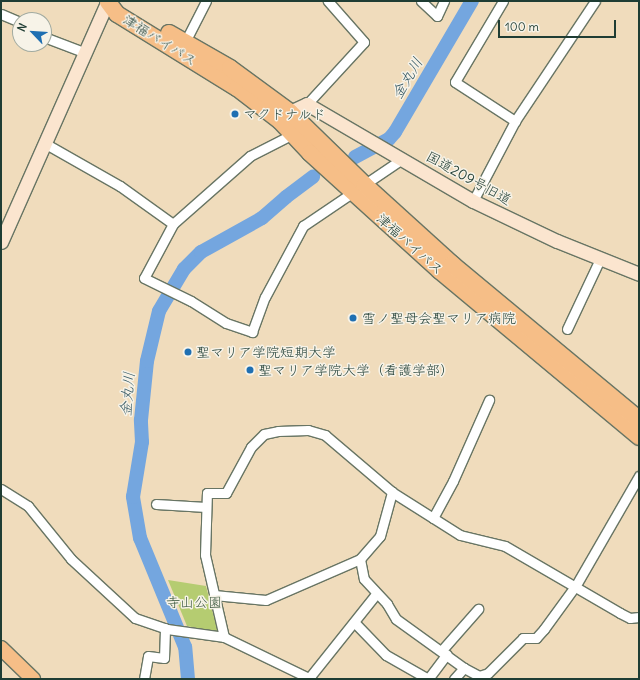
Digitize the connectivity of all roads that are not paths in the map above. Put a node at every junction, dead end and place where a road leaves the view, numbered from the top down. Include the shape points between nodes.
1 (107, 1) edge
2 (206, 1) edge
3 (328, 1) edge
4 (421, 1) edge
5 (444, 1) edge
6 (503, 1) edge
7 (595, 1) edge
8 (1, 14) edge
9 (12, 19) edge
10 (52, 40) edge
11 (185, 42) junction
12 (86, 53) junction
13 (307, 104) junction
14 (290, 112) junction
15 (515, 121) junction
16 (293, 134) junction
17 (46, 144) junction
18 (402, 159) junction
19 (358, 188) junction
20 (473, 201) junction
21 (173, 224) junction
22 (1, 242) edge
23 (600, 259) junction
24 (639, 274) edge
25 (567, 329) dead end
26 (489, 400) dead end
27 (639, 420) edge
28 (639, 437) edge
29 (639, 476) edge
30 (1, 489) edge
31 (392, 492) junction
32 (156, 504) dead end
33 (206, 507) junction
34 (433, 518) junction
35 (360, 559) junction
36 (576, 585) junction
37 (376, 594) junction
38 (214, 596) junction
39 (478, 609) dead end
40 (639, 618) edge
41 (354, 622) junction
42 (165, 628) junction
43 (224, 637) junction
44 (1, 648) edge
45 (445, 652) junction
46 (464, 668) junction
47 (305, 678) edge
48 (33, 679) edge
49 (144, 679) edge
50 (428, 679) edge
51 (454, 679) edge

1 - 11 highway, 津福バイパス via 121,5
1 - 12 street
1 - 16 highway, 津福バイパス via 117,14 237,88
2 - 11 street
3 - 13 street via 364,42
4 - 5 street via 437,16
6 - 15 street via 455,82
7 - 15 street
8 - 9 street
10 - 12 street
11 - 14 highway, 津福バイパス via 230,68
12 - 17 street
13 - 14 street
13 - 18 street, 国道209号旧道
14 - 19 highway, 津福バイパス
15 - 20 street
16 - 19 highway, 津福バイパス
16 - 21 street via 250,156
17 - 21 street via 120,186
17 - 22 street
18 - 19 street
18 - 20 street, 国道209号旧道
19 - 21 street via 303,226 265,297 252,332 226,323 191,301 144,278
19 - 27 highway, 津福バイパス
19 - 28 highway, 津福バイパス via 532,350
20 - 23 street, 国道209号旧道
23 - 24 street, 国道209号旧道
23 - 25 street
26 - 34 street via 453,481
29 - 36 street
30 - 42 street via 28,506 71,559 113,600 135,618
31 - 33 street via 326,435 308,430 278,431 264,434 251,447 226,493 207,493
31 - 34 street
31 - 35 street via 380,536
32 - 33 street
33 - 38 street via 205,555
34 - 36 street via 460,535 505,546
35 - 37 street via 364,579
35 - 38 street via 266,600
36 - 40 street via 630,618
36 - 46 street via 536,638 522,638 488,673 479,676
37 - 41 street
37 - 45 street via 387,604 396,619
38 - 43 street
39 - 45 street
41 - 47 street
41 - 50 street via 386,655
42 - 43 street
42 - 49 street via 164,658 148,656
43 - 47 street
44 - 48 main road
45 - 46 street
45 - 50 street
46 - 51 street

